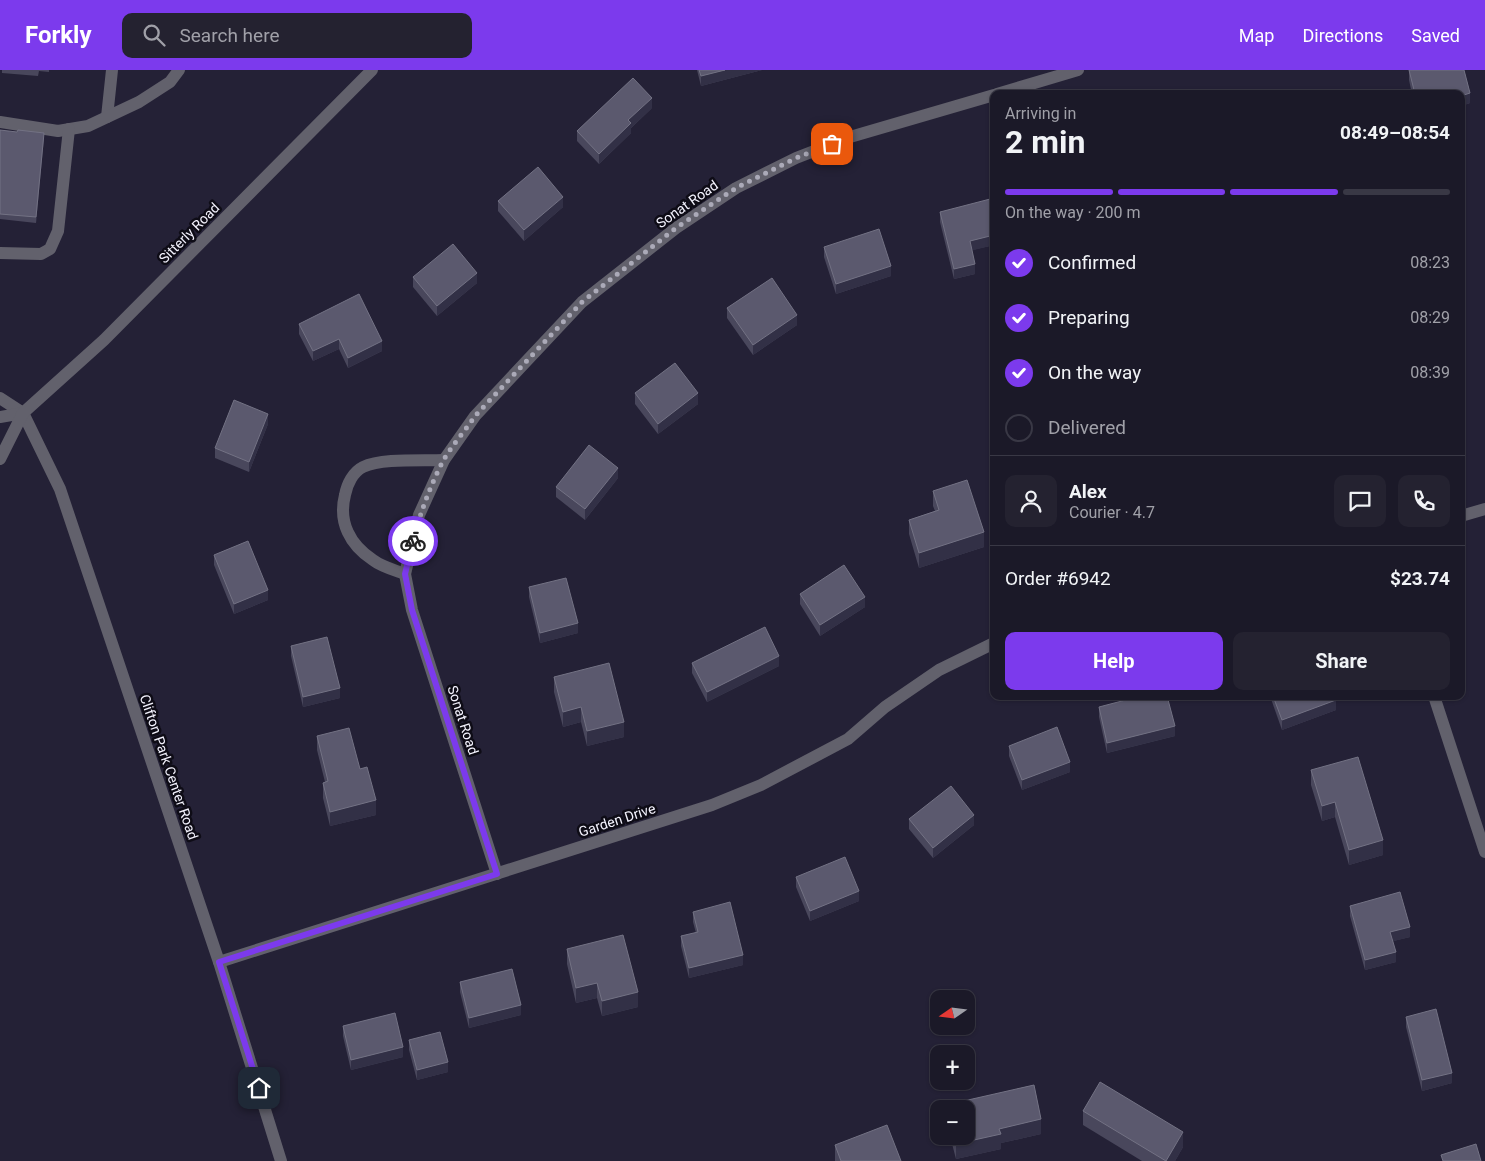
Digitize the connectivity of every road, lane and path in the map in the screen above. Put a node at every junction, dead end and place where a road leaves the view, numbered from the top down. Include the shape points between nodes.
1 (112, 70) edge
2 (179, 70) edge
3 (372, 70) edge
4 (1078, 70) edge
5 (1010, 90) edge
6 (990, 96) edge
7 (107, 117) junction
8 (0, 122) edge
9 (69, 129) junction
10 (0, 253) edge
11 (0, 398) edge
12 (23, 413) junction
13 (0, 417) edge
14 (0, 459) edge
15 (444, 460) junction
16 (1485, 509) edge
17 (1465, 515) edge
18 (405, 574) junction
19 (990, 645) edge
20 (1435, 700) edge
21 (1485, 852) edge
22 (497, 874) junction
23 (219, 962) junction
24 (281, 1161) edge

1 - 7 street
2 - 7 street via 170,82
3 - 12 street, Sitterly Road via 104,340
4 - 5 street, Sonat Road
6 - 15 street, Sonat Road via 850,137 796,158 736,188 676,228 582,302 475,416
7 - 9 street via 88,126
8 - 9 street via 58,131
9 - 10 street via 58,231 50,249 42,254
11 - 12 street
12 - 13 street
12 - 14 street
12 - 23 street, Clifton Park Center Road via 60,489
15 - 18 street, Sonat Road via 419,515
15 - 18 street via 380,462 363,467 354,474 346,488 343,524 353,542 374,561
16 - 17 street
18 - 22 street, Sonat Road via 412,610
19 - 22 street, Garden Drive via 939,670 885,707 848,739 761,785 712,805
20 - 21 street
22 - 23 street, Garden Drive
23 - 24 street, Clifton Park Center Road

